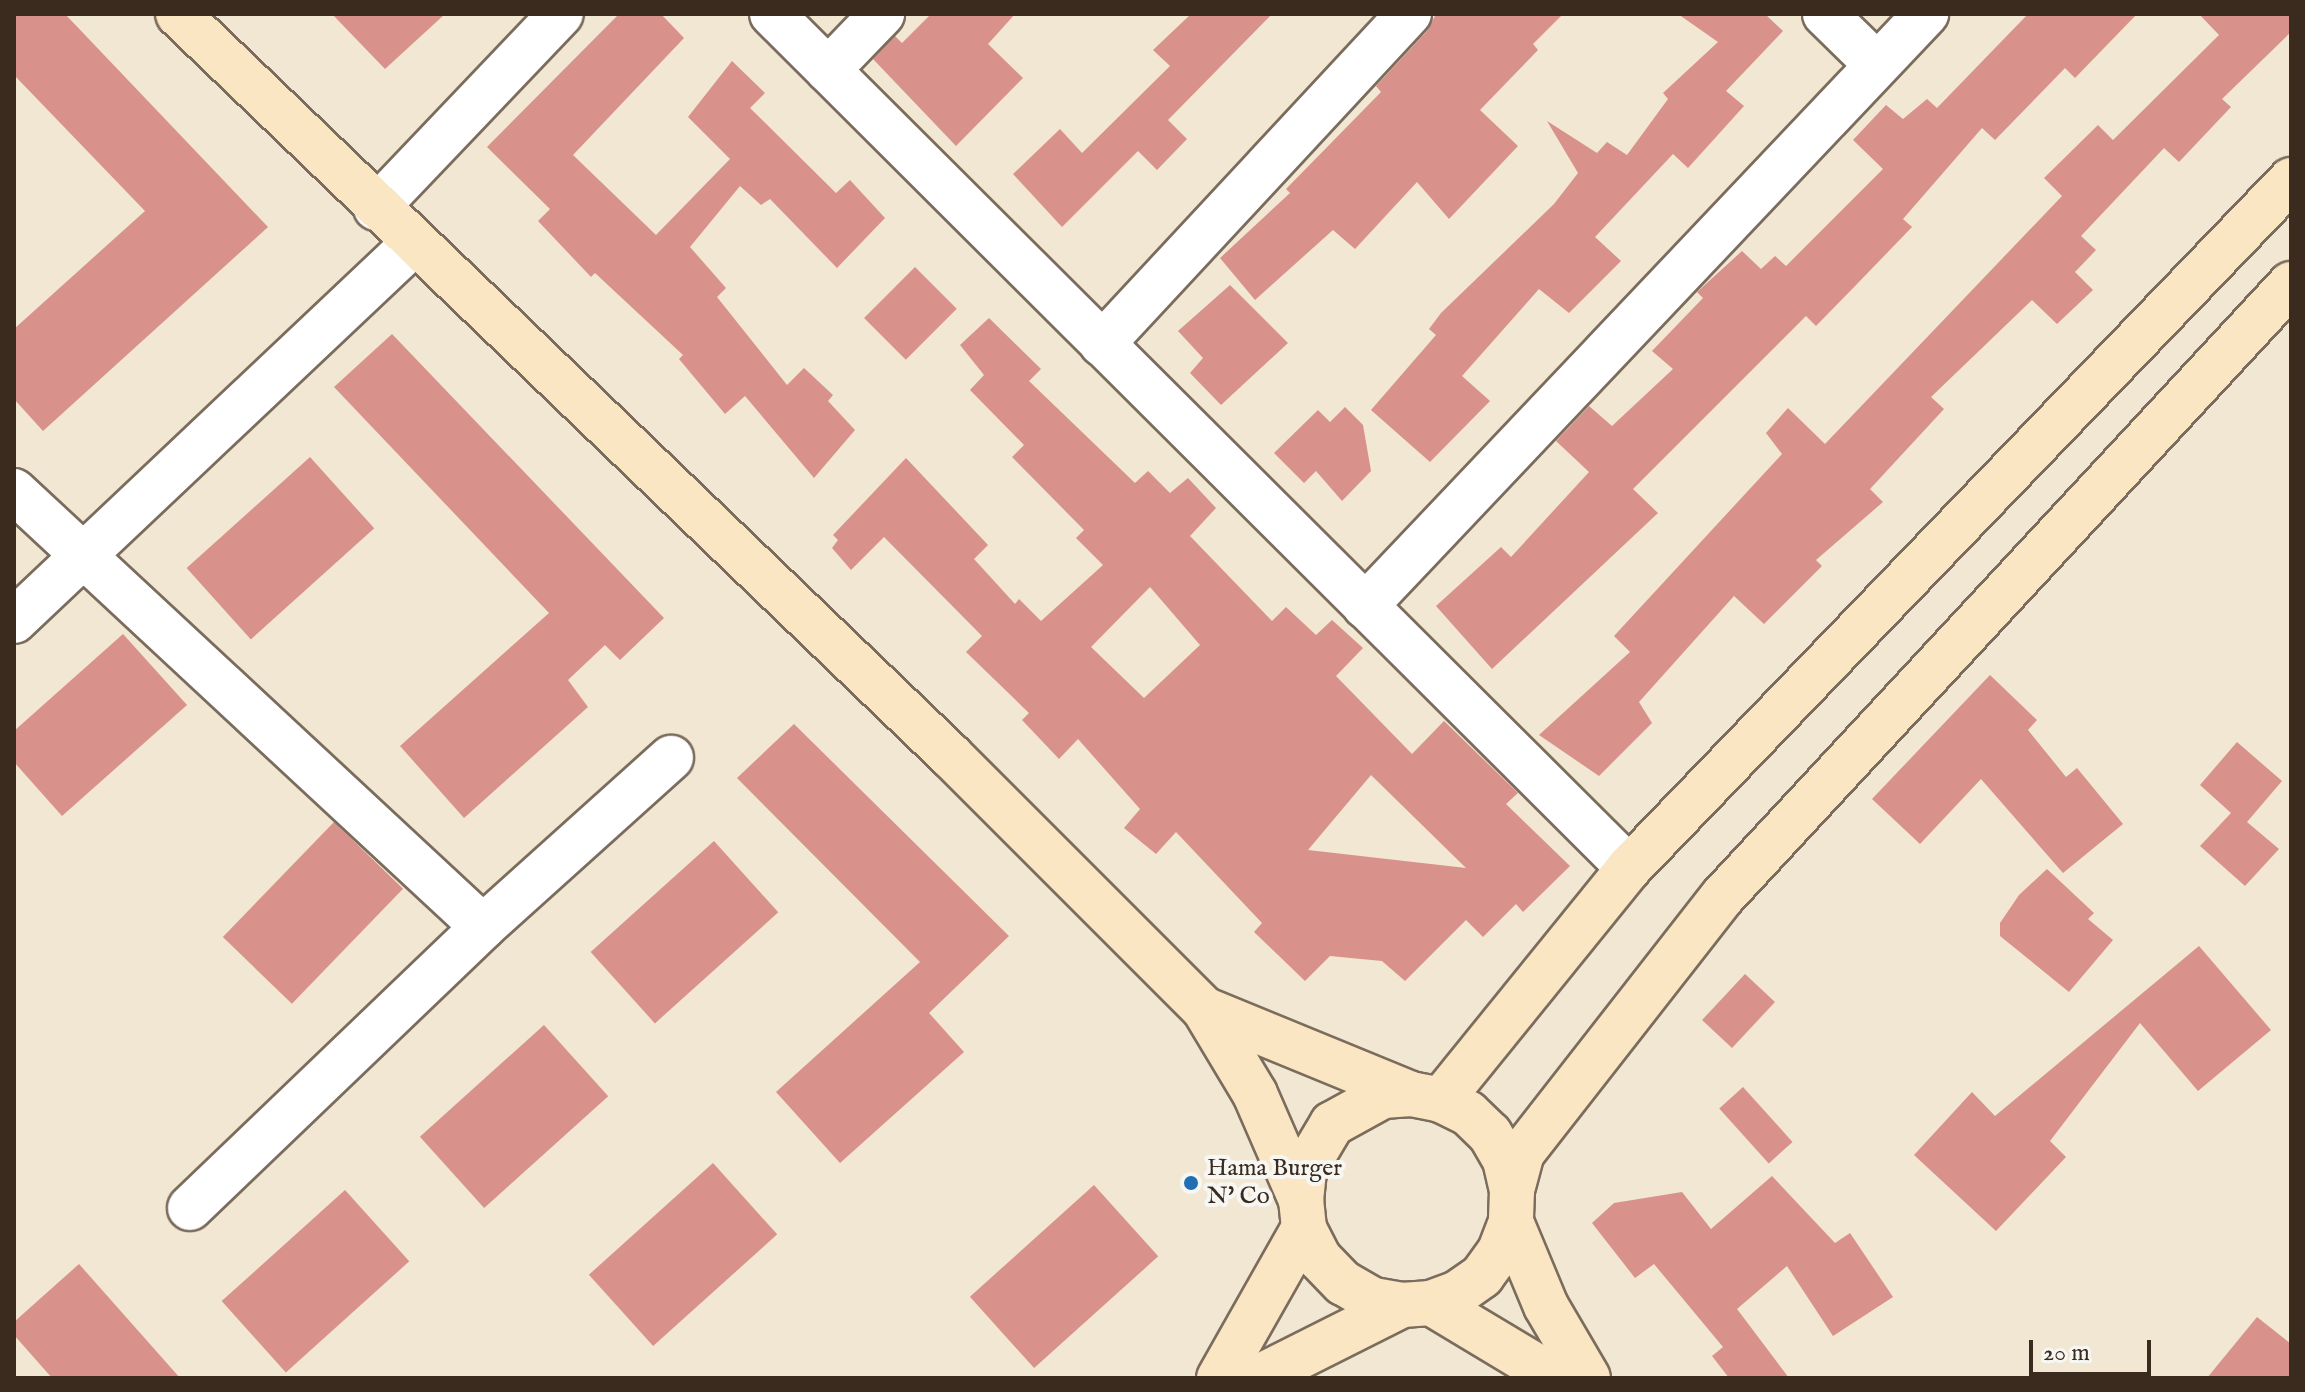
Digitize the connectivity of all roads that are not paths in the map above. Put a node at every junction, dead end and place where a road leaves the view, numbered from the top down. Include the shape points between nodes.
1 (178, 14) edge
2 (561, 14) edge
3 (772, 14) edge
4 (882, 14) edge
5 (1409, 14) edge
6 (1825, 14) edge
7 (1926, 14) edge
8 (1877, 65) junction
9 (828, 70) junction
10 (2291, 180) edge
11 (376, 208) junction
12 (413, 244) junction
13 (2291, 284) edge
14 (1102, 344) junction
15 (14, 491) edge
16 (84, 556) junction
17 (1365, 606) junction
18 (14, 621) edge
19 (671, 758) dead end
20 (1629, 868) junction
21 (483, 927) junction
22 (1204, 1009) junction
23 (1426, 1097) junction
24 (1512, 1206) junction
25 (190, 1208) dead end
26 (1302, 1214) junction
27 (1416, 1304) junction
28 (1219, 1378) edge
29 (1257, 1378) edge
30 (1556, 1378) edge
31 (1588, 1378) edge

1 - 11 street
2 - 11 street
3 - 9 street
4 - 9 street
5 - 14 street
6 - 8 street
7 - 8 street
8 - 17 street
9 - 14 street
10 - 20 street
11 - 12 street
12 - 16 street
12 - 22 street via 951,756
13 - 24 street via 1723,896 1522,1153
14 - 17 street
15 - 16 street
16 - 18 street
16 - 21 street
17 - 20 street
19 - 21 street
20 - 23 street
21 - 25 street
22 - 23 street
22 - 26 street via 1255,1094
23 - 24 street via 1468,1113 1490,1134 1505,1160
23 - 26 street via 1383,1096 1332,1124 1304,1171
24 - 27 street via 1500,1251 1482,1276
24 - 31 street via 1546,1306
26 - 27 street via 1319,1258 1343,1283 1373,1300
26 - 28 street
27 - 29 street
27 - 30 street

